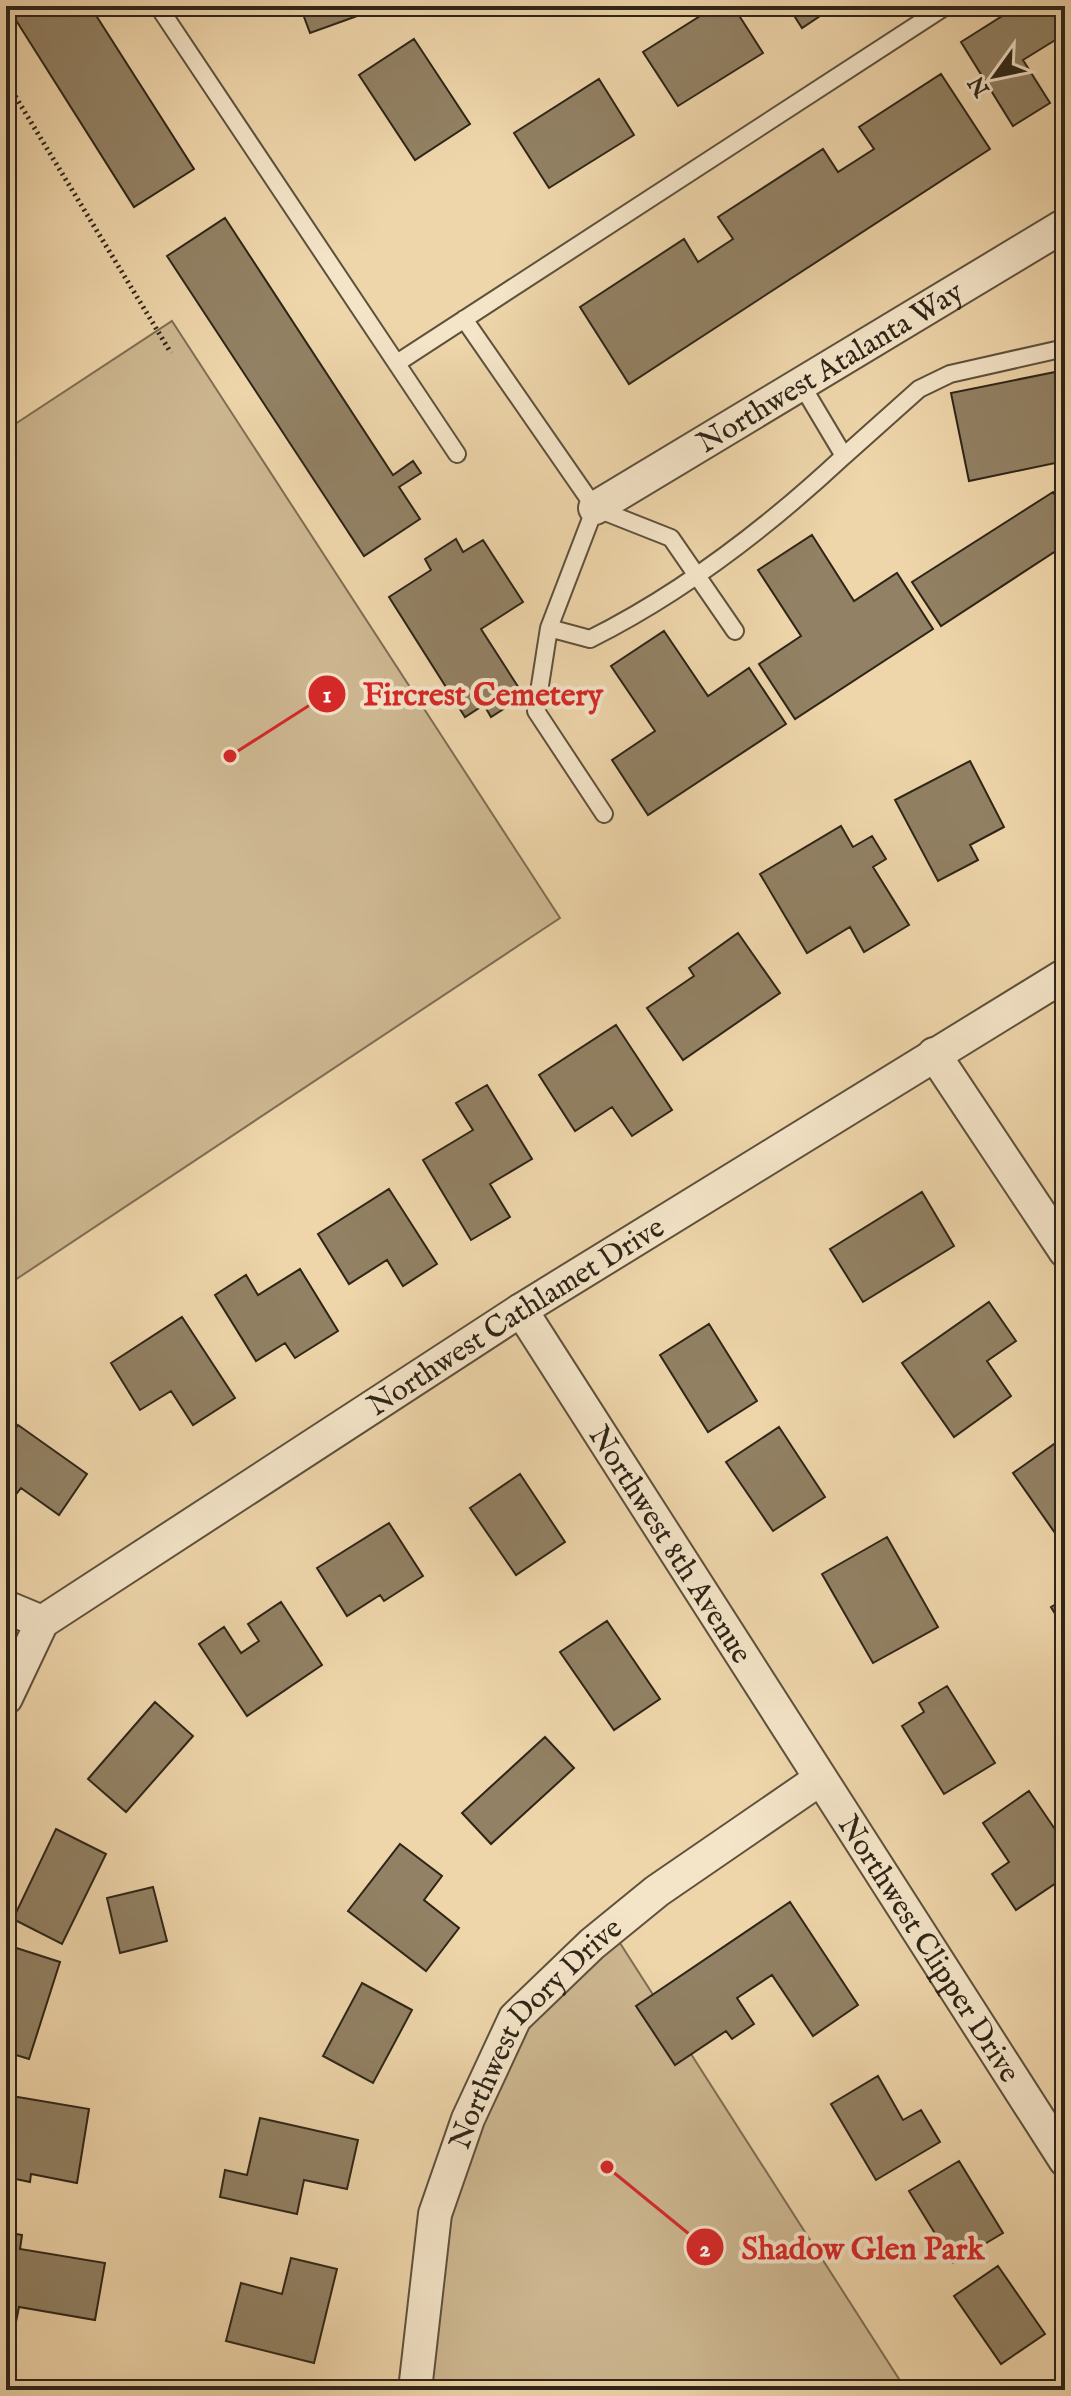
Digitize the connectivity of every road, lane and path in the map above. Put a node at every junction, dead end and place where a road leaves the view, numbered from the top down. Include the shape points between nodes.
1 (158, 6) edge
2 (946, 6) edge
3 (6, 81) edge
4 (1065, 225) edge
5 (464, 319) junction
6 (1065, 348) edge
7 (171, 353) dead end
8 (397, 363) junction
9 (801, 384) junction
10 (457, 454) dead end
11 (844, 456) junction
12 (595, 508) junction
13 (696, 574) junction
14 (549, 628) junction
15 (735, 631) dead end
16 (604, 814) dead end
17 (1065, 975) edge
18 (934, 1054) junction
19 (1065, 1251) edge
20 (521, 1310) junction
21 (6, 1607) edge
22 (42, 1622) junction
23 (6, 1698) edge
24 (820, 1779) junction
25 (1065, 2160) edge
26 (415, 2390) edge

1 - 8 lane
2 - 5 lane
3 - 7 path
4 - 9 street, Northwest Atalanta Way
5 - 8 lane
5 - 12 lane
6 - 11 lane via 950,374 919,389
8 - 10 lane
9 - 11 lane
9 - 12 street, Northwest Atalanta Way
11 - 13 lane
12 - 13 lane via 671,538
12 - 14 lane
13 - 14 lane via 647,611 590,639
13 - 15 lane
14 - 16 lane via 536,711
17 - 18 street, Northwest Cathlamet Drive
18 - 19 street
18 - 20 street, Northwest Cathlamet Drive
20 - 22 street, Northwest Cathlamet Drive
20 - 24 street, Northwest 8th Avenue
21 - 22 street
22 - 23 street
24 - 25 street, Northwest Clipper Drive
24 - 26 street, Northwest Dory Drive via 657,1891 515,2018 468,2119 435,2214

